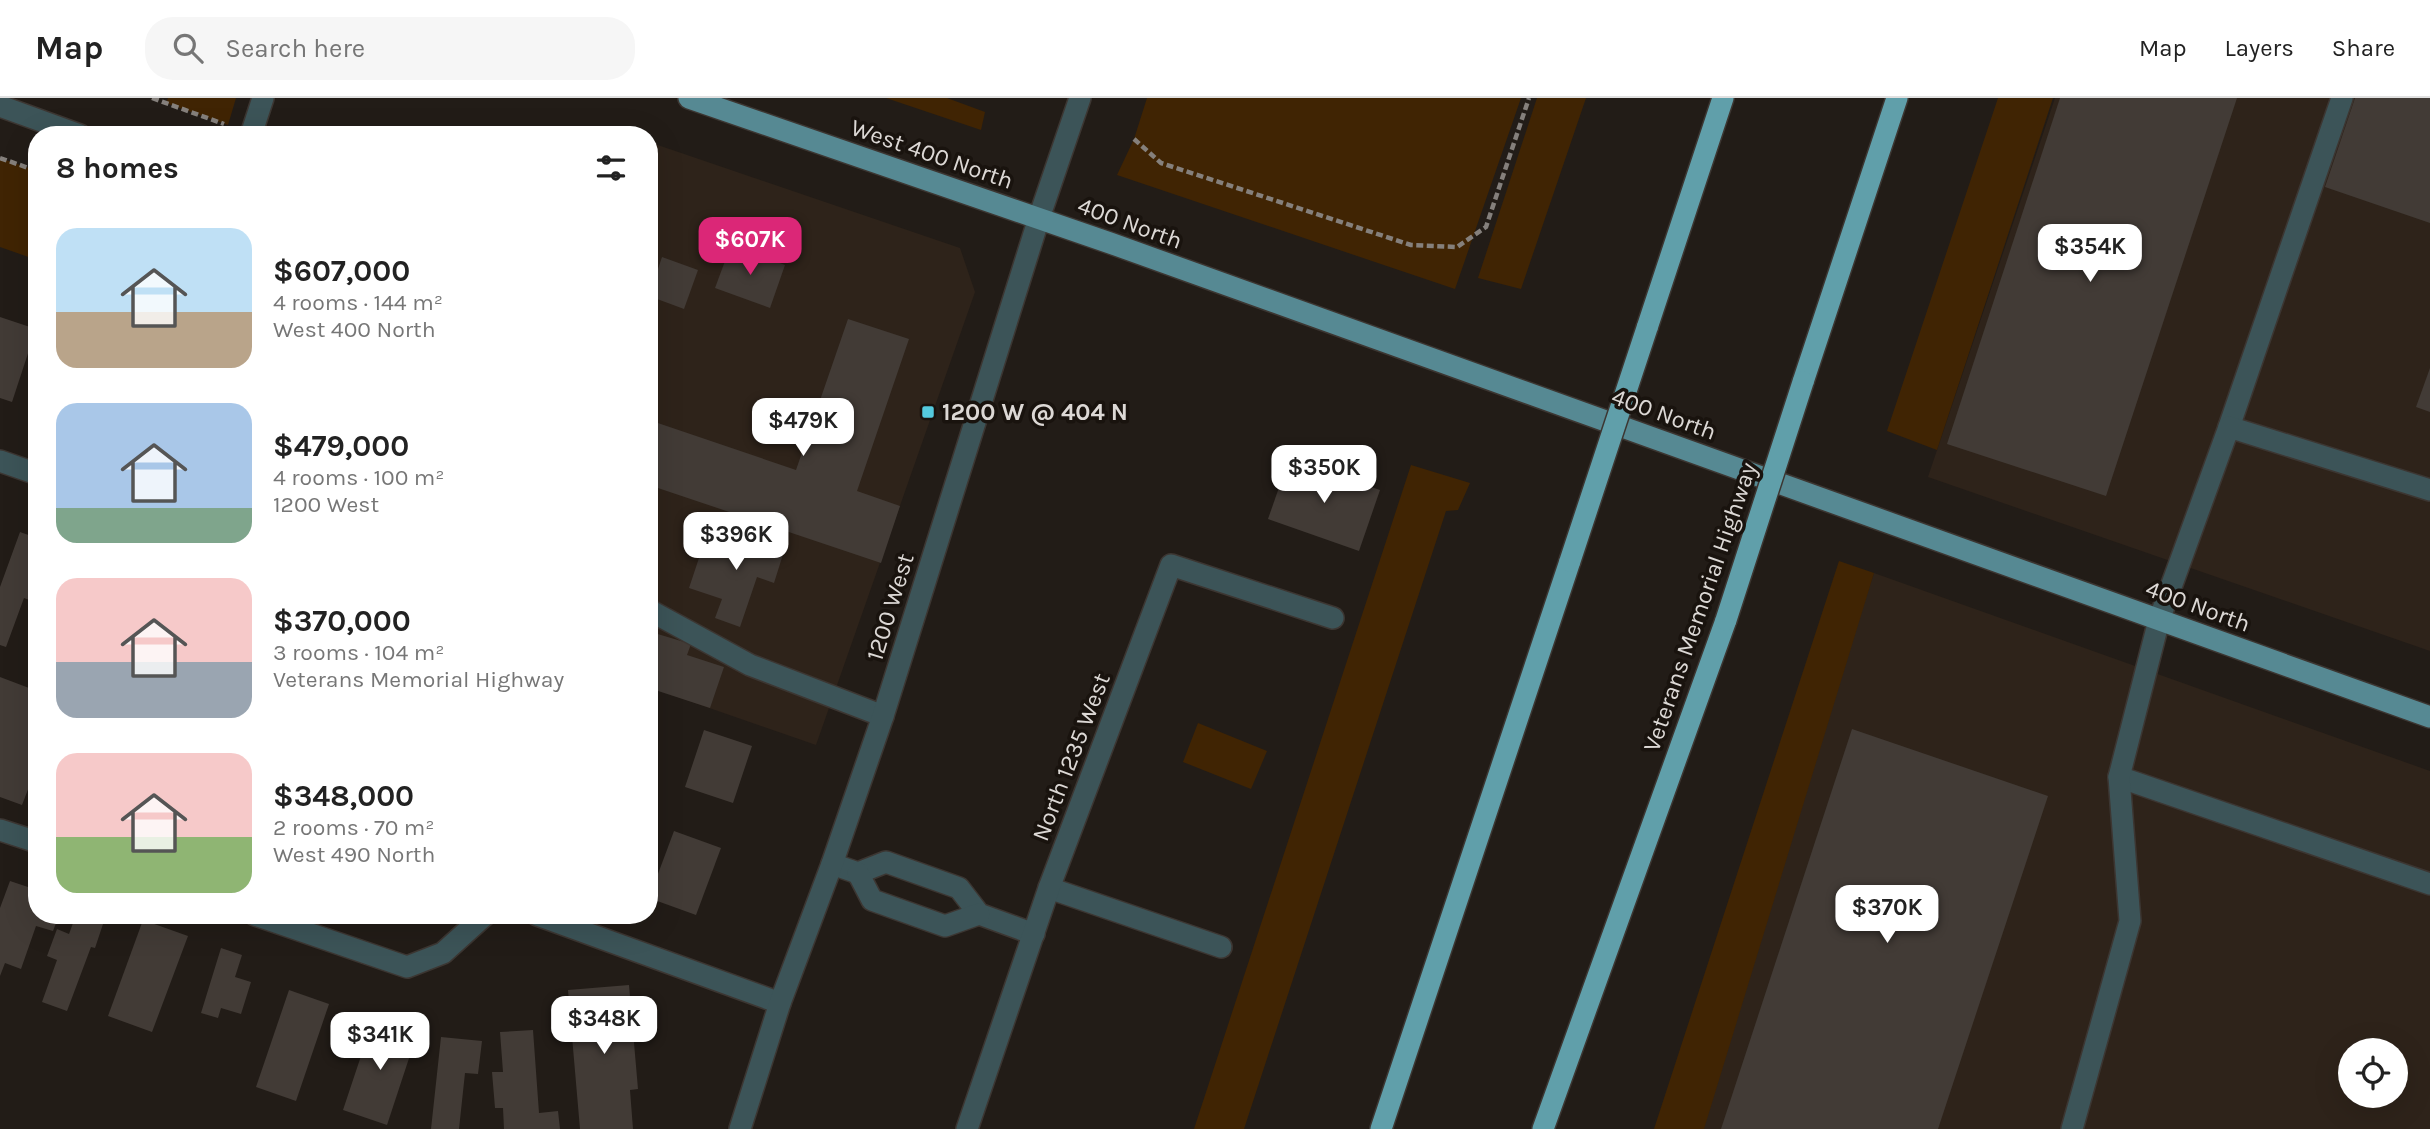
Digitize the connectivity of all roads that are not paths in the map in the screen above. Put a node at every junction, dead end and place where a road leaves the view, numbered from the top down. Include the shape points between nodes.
1 (263, 98) edge
2 (689, 98) edge
3 (1080, 98) edge
4 (1723, 98) edge
5 (1897, 98) edge
6 (2342, 98) edge
7 (0, 106) edge
8 (55, 126) edge
9 (254, 126) edge
10 (1039, 218) junction
11 (2229, 426) junction
12 (0, 461) edge
13 (28, 471) edge
14 (2430, 490) edge
15 (658, 615) edge
16 (1333, 618) dead end
17 (2159, 620) junction
18 (883, 716) junction
19 (2430, 717) edge
20 (2119, 777) junction
21 (0, 830) edge
22 (28, 839) edge
23 (832, 864) junction
24 (858, 873) junction
25 (2430, 884) edge
26 (1049, 888) junction
27 (979, 914) junction
28 (281, 924) edge
29 (475, 924) edge
30 (562, 924) edge
31 (1034, 934) junction
32 (1221, 947) dead end
33 (780, 1003) junction
34 (740, 1129) edge
35 (967, 1129) edge
36 (1381, 1129) edge
37 (1543, 1129) edge
38 (2072, 1129) edge

1 - 9 street
2 - 10 main road, West 400 North
3 - 10 street, 1200 West
4 - 36 highway, bridge
5 - 37 highway, Veterans Memorial Highway, bridge via 1726,620
6 - 11 street
7 - 8 street
10 - 17 main road, 400 North
10 - 18 street, 1200 West
11 - 14 street
11 - 17 street
12 - 13 street
15 - 18 street via 750,665
16 - 26 street, North 1235 West via 1171,565
17 - 19 main road, 400 North
17 - 20 street
18 - 23 street, 1200 West
20 - 25 street
20 - 38 street via 2130,921
21 - 22 street
23 - 24 street
23 - 33 street, 1200 West
24 - 27 street via 886,862 959,888
24 - 27 street via 872,900 945,926
26 - 31 street, North 1235 West
26 - 32 street
27 - 31 street
28 - 29 street via 407,967 443,953
30 - 33 street
31 - 35 street, North 1235 West
33 - 34 street, 1200 West

